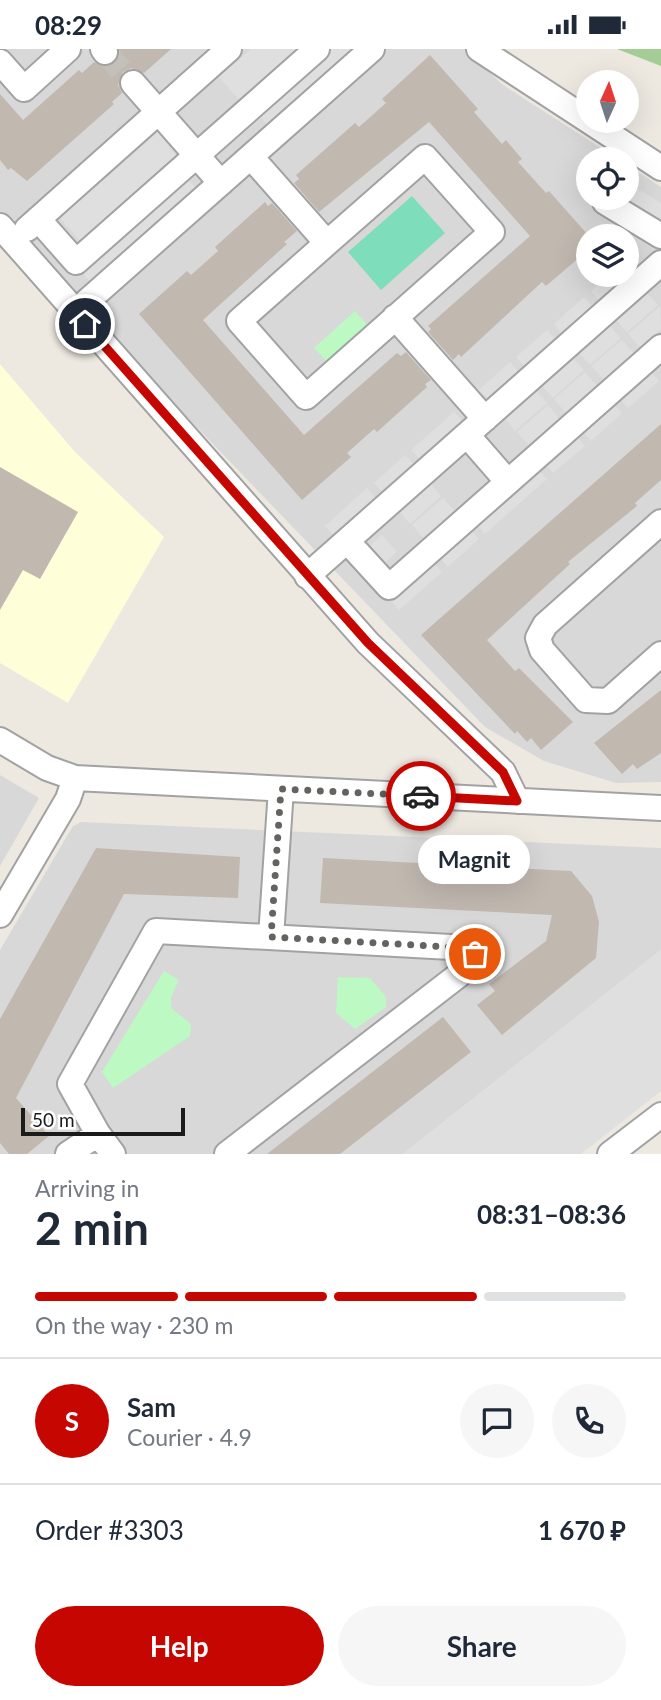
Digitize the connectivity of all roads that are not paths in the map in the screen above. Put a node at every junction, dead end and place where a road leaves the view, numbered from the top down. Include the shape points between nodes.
1 (68, 49) edge
2 (229, 49) edge
3 (317, 49) edge
4 (372, 49) edge
5 (479, 49) edge
6 (0, 62) edge
7 (133, 83) tunnel mouth
8 (159, 112) junction
9 (197, 155) junction
10 (251, 157) junction
11 (661, 168) edge
12 (221, 183) junction
13 (618, 210) edge
14 (37, 219) junction
15 (6, 233) edge
16 (661, 236) edge
17 (327, 243) junction
18 (661, 263) edge
19 (75, 312) junction
20 (396, 317) junction
21 (661, 347) edge
22 (485, 419) junction
23 (467, 435) junction
24 (508, 482) junction
25 (661, 522) edge
26 (347, 541) junction
27 (307, 576) junction
28 (661, 654) edge
29 (0, 740) edge
30 (75, 778) junction
31 (281, 789) junction
32 (517, 801) junction
33 (661, 808) edge
34 (0, 915) edge
35 (271, 937) junction
36 (660, 1118) edge
37 (98, 1134) junction
38 (68, 1154) edge
39 (113, 1154) edge
40 (227, 1154) edge
41 (610, 1154) edge

1 - 6 street via 24,89
2 - 8 street
3 - 9 street
4 - 10 street
5 - 11 street
7 - 8 street
8 - 9 street
8 - 14 street
9 - 12 street
9 - 14 street via 76,262
10 - 12 street
10 - 17 street
12 - 19 street
13 - 16 street
14 - 15 street
15 - 19 street
17 - 20 street via 239,321 306,397
17 - 20 street via 425,157 492,232
18 - 22 street
19 - 27 street
20 - 22 street
21 - 24 street
22 - 23 street
23 - 24 street
23 - 26 street
24 - 26 street via 389,587
25 - 28 street via 545,625 538,638 542,650 586,700 594,702 608,701
26 - 27 street
27 - 32 street via 368,643 503,772
29 - 30 street via 47,768
30 - 31 street
30 - 34 street via 68,799
31 - 32 street
31 - 35 street
32 - 33 street
35 - 37 street via 156,931 70,1084
35 - 40 street via 468,948 475,954 473,964
36 - 41 street
37 - 38 street
37 - 39 street

